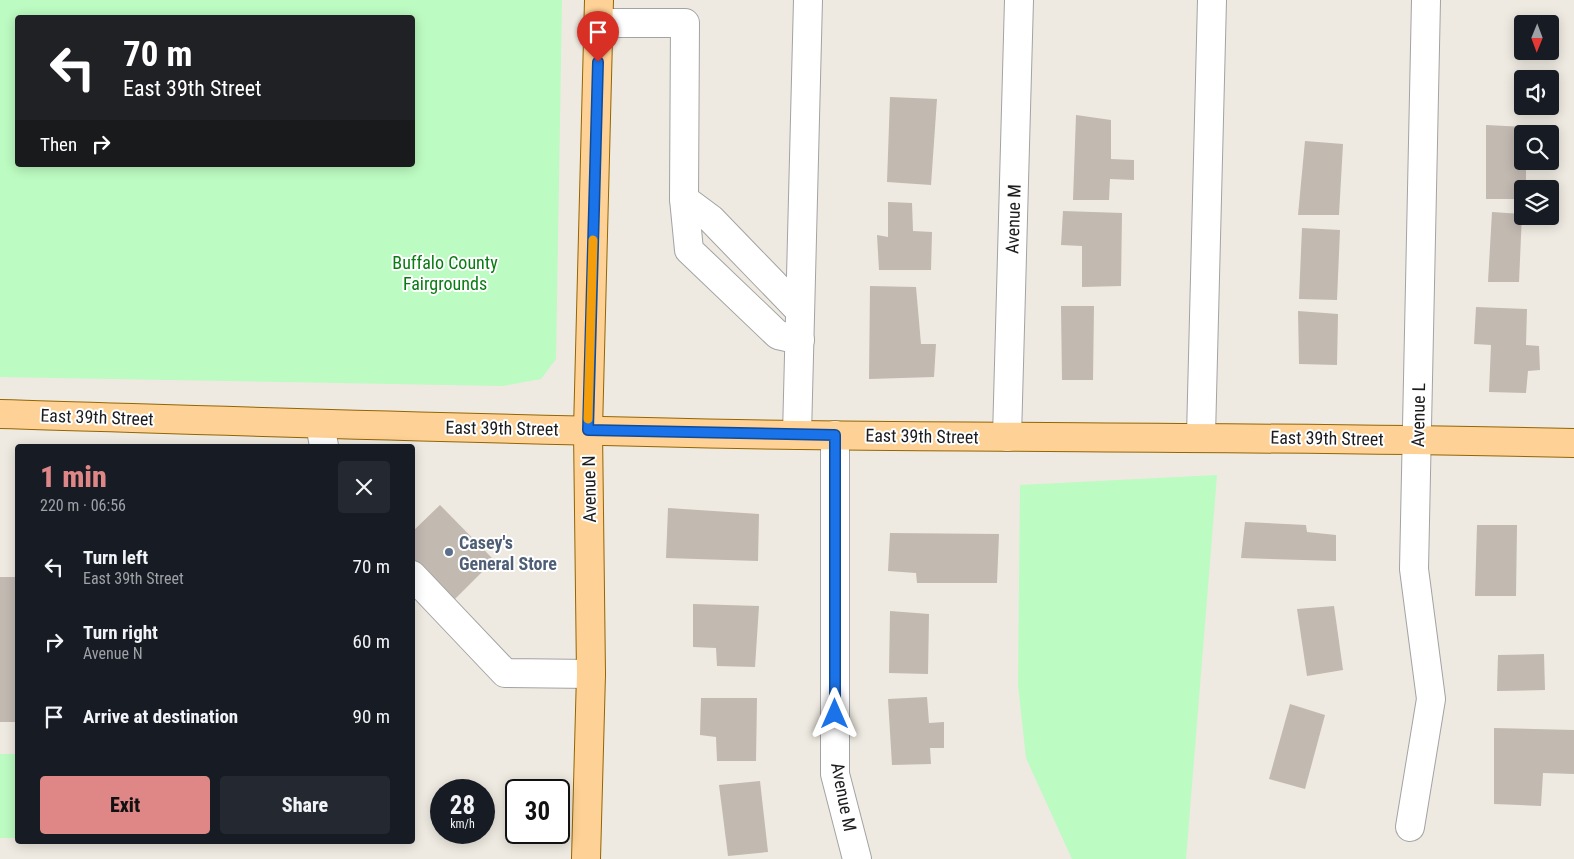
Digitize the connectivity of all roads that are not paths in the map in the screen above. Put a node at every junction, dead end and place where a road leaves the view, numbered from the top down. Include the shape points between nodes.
1 (808, 0) edge
2 (1019, 0) edge
3 (1212, 0) edge
4 (1426, 0) edge
5 (599, 12) edge
6 (684, 199) junction
7 (800, 310) junction
8 (800, 340) junction
9 (0, 414) edge
10 (588, 430) junction
11 (322, 435) edge
12 (797, 435) junction
13 (835, 435) junction
14 (1201, 436) junction
15 (1007, 437) junction
16 (1417, 440) junction
17 (1574, 443) edge
18 (415, 578) edge
19 (592, 674) junction
20 (1410, 827) dead end
21 (586, 859) edge
22 (857, 859) edge

1 - 7 street
2 - 15 street, Avenue M
3 - 14 street
4 - 16 street, Avenue L
5 - 6 street via 685,23
5 - 10 main road, Avenue N
6 - 7 street via 711,219
6 - 8 street via 689,250 778,335
7 - 8 street
8 - 12 street
9 - 11 main road, East 39th Street
10 - 11 main road, East 39th Street
10 - 12 main road, East 39th Street
10 - 19 main road, Avenue N
12 - 13 main road, East 39th Street
13 - 15 main road, East 39th Street
13 - 22 street, Avenue M via 835,774
14 - 15 main road, East 39th Street
14 - 16 main road, East 39th Street
16 - 17 main road, East 39th Street
16 - 20 street, Avenue L via 1414,569 1431,700
18 - 19 street via 505,673
19 - 21 main road, Avenue N

